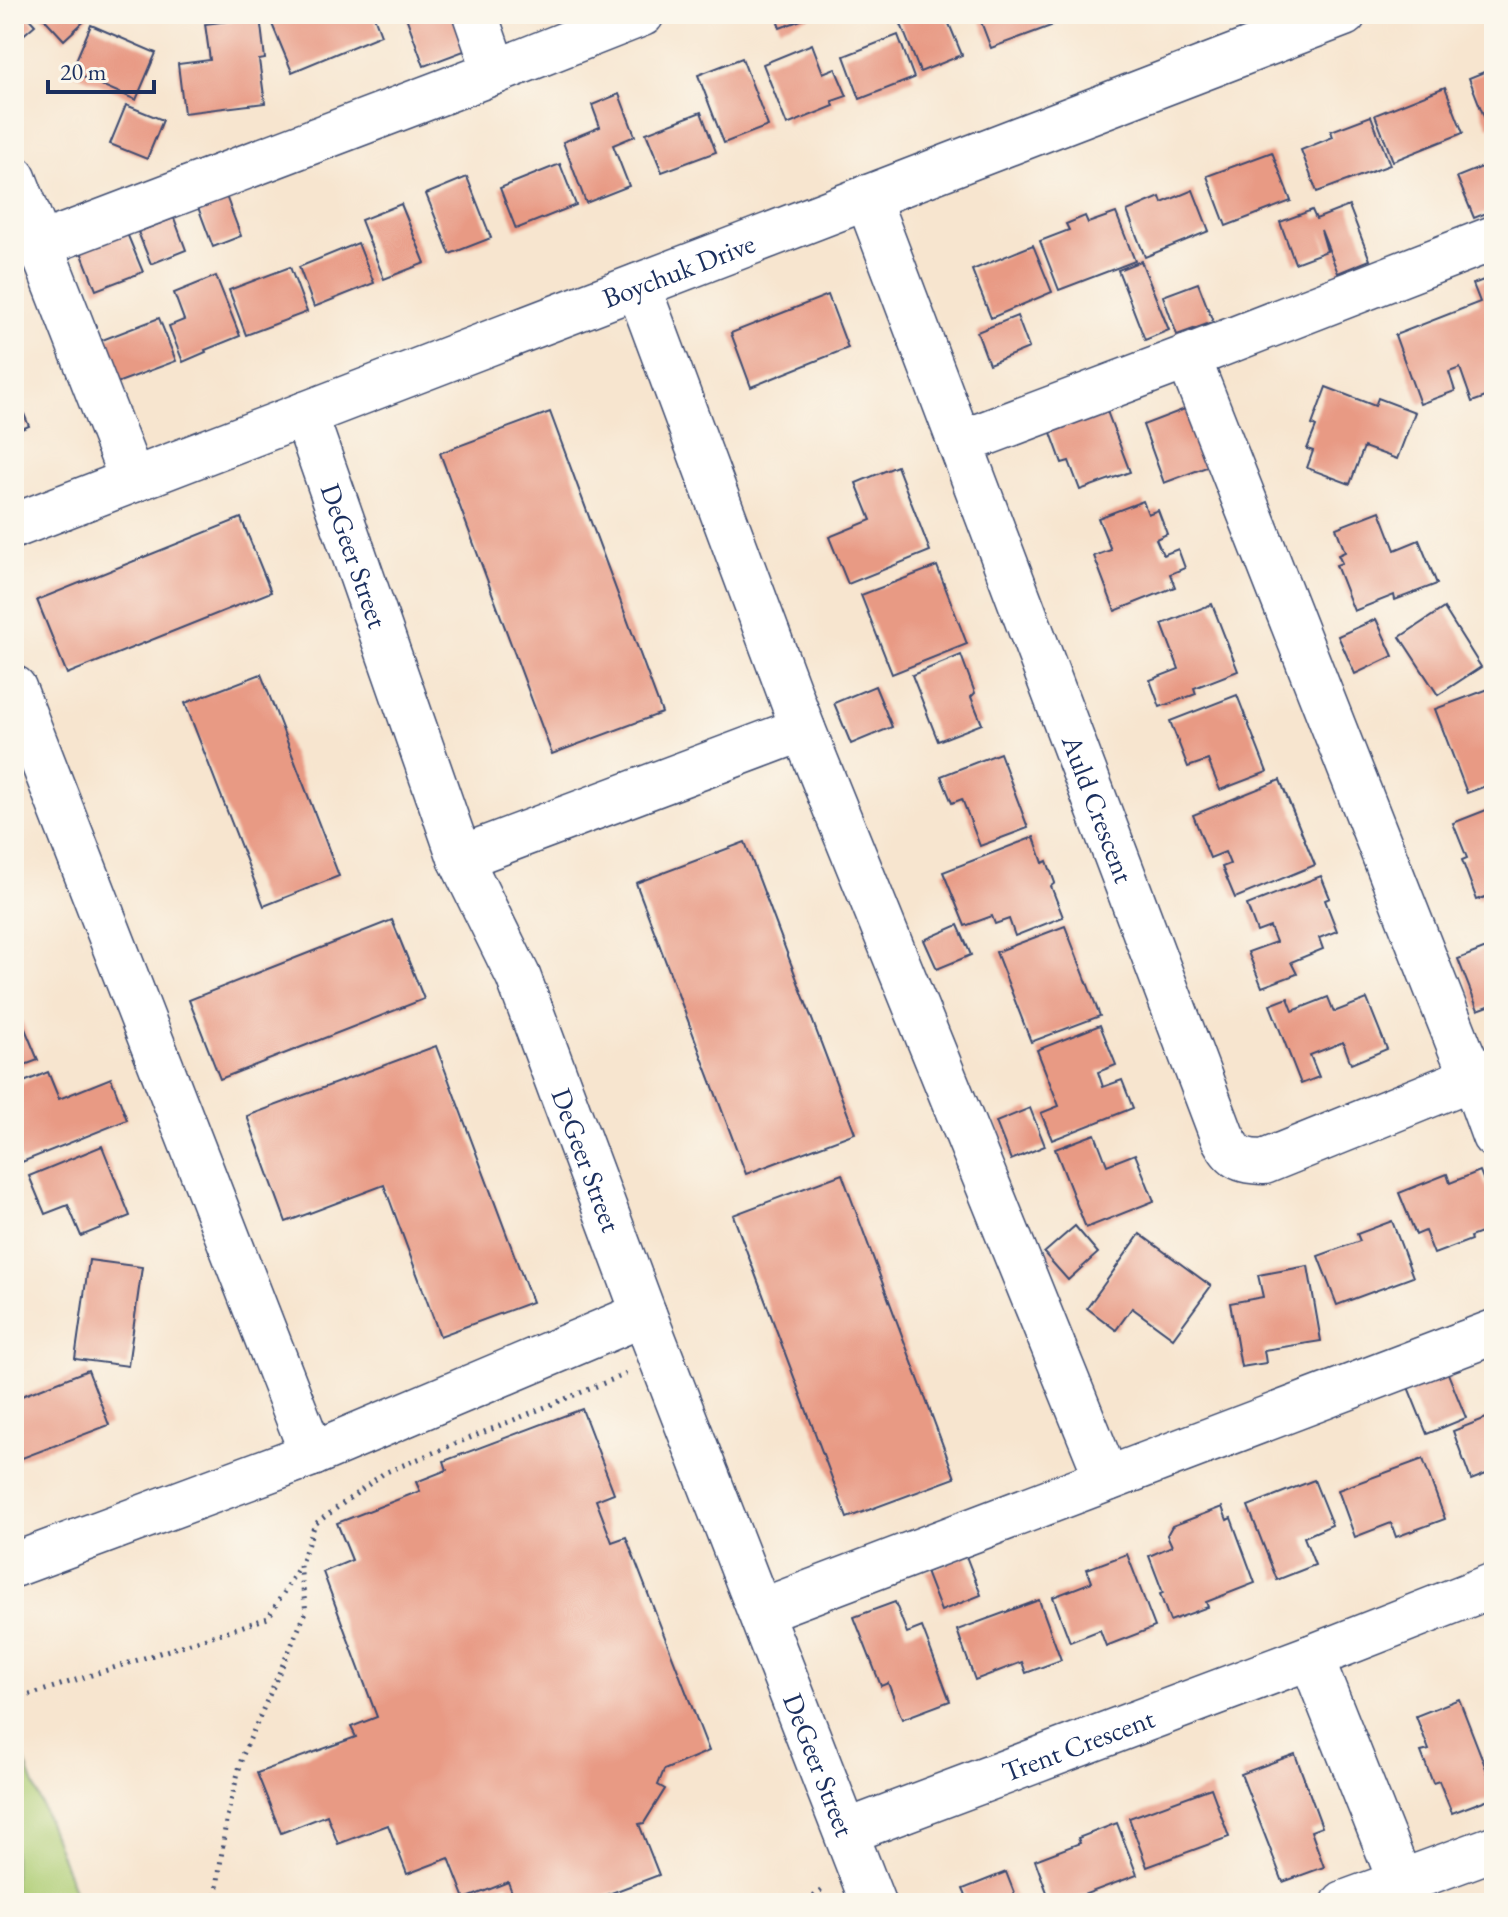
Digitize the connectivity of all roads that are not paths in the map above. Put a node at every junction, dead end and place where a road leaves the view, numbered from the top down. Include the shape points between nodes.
1 (475, 14) edge
2 (642, 14) edge
3 (1344, 14) edge
4 (1270, 27) edge
5 (495, 72) junction
6 (14, 178) edge
7 (867, 197) junction
8 (1494, 238) edge
9 (40, 245) junction
10 (638, 286) junction
11 (1188, 357) junction
12 (305, 414) junction
13 (960, 443) junction
14 (132, 480) junction
15 (14, 526) edge
16 (14, 688) edge
17 (803, 729) junction
18 (460, 858) junction
19 (1484, 1074) edge
20 (1494, 1136) edge
21 (628, 1321) junction
22 (1494, 1332) edge
23 (312, 1454) junction
24 (1107, 1479) junction
25 (14, 1565) edge
26 (1494, 1585) edge
27 (761, 1611) junction
28 (1311, 1657) junction
29 (846, 1832) junction
30 (1494, 1848) edge
31 (1405, 1892) edge
32 (873, 1903) edge
33 (1344, 1903) edge

1 - 5 street
2 - 5 street
3 - 4 street, Boychuk Drive
4 - 7 street, Boychuk Drive
5 - 9 street
6 - 9 street
7 - 10 street, Boychuk Drive
7 - 13 street, Auld Crescent
8 - 11 street
9 - 14 street
10 - 12 street, Boychuk Drive
10 - 17 street
11 - 13 street
11 - 19 street
12 - 14 street, Boychuk Drive
12 - 18 street, DeGeer Street
13 - 19 street, Auld Crescent via 1232,1153 1245,1161 1264,1162
14 - 15 street, Boychuk Drive
16 - 23 street
17 - 18 street
17 - 24 street
18 - 21 street, DeGeer Street via 518,976
19 - 20 street
21 - 23 street
21 - 27 street, DeGeer Street
22 - 24 street
23 - 25 street
24 - 27 street
26 - 28 street, Trent Crescent
27 - 29 street, DeGeer Street
28 - 29 street, Trent Crescent
28 - 31 street
29 - 32 street, DeGeer Street
30 - 31 street
31 - 33 street

